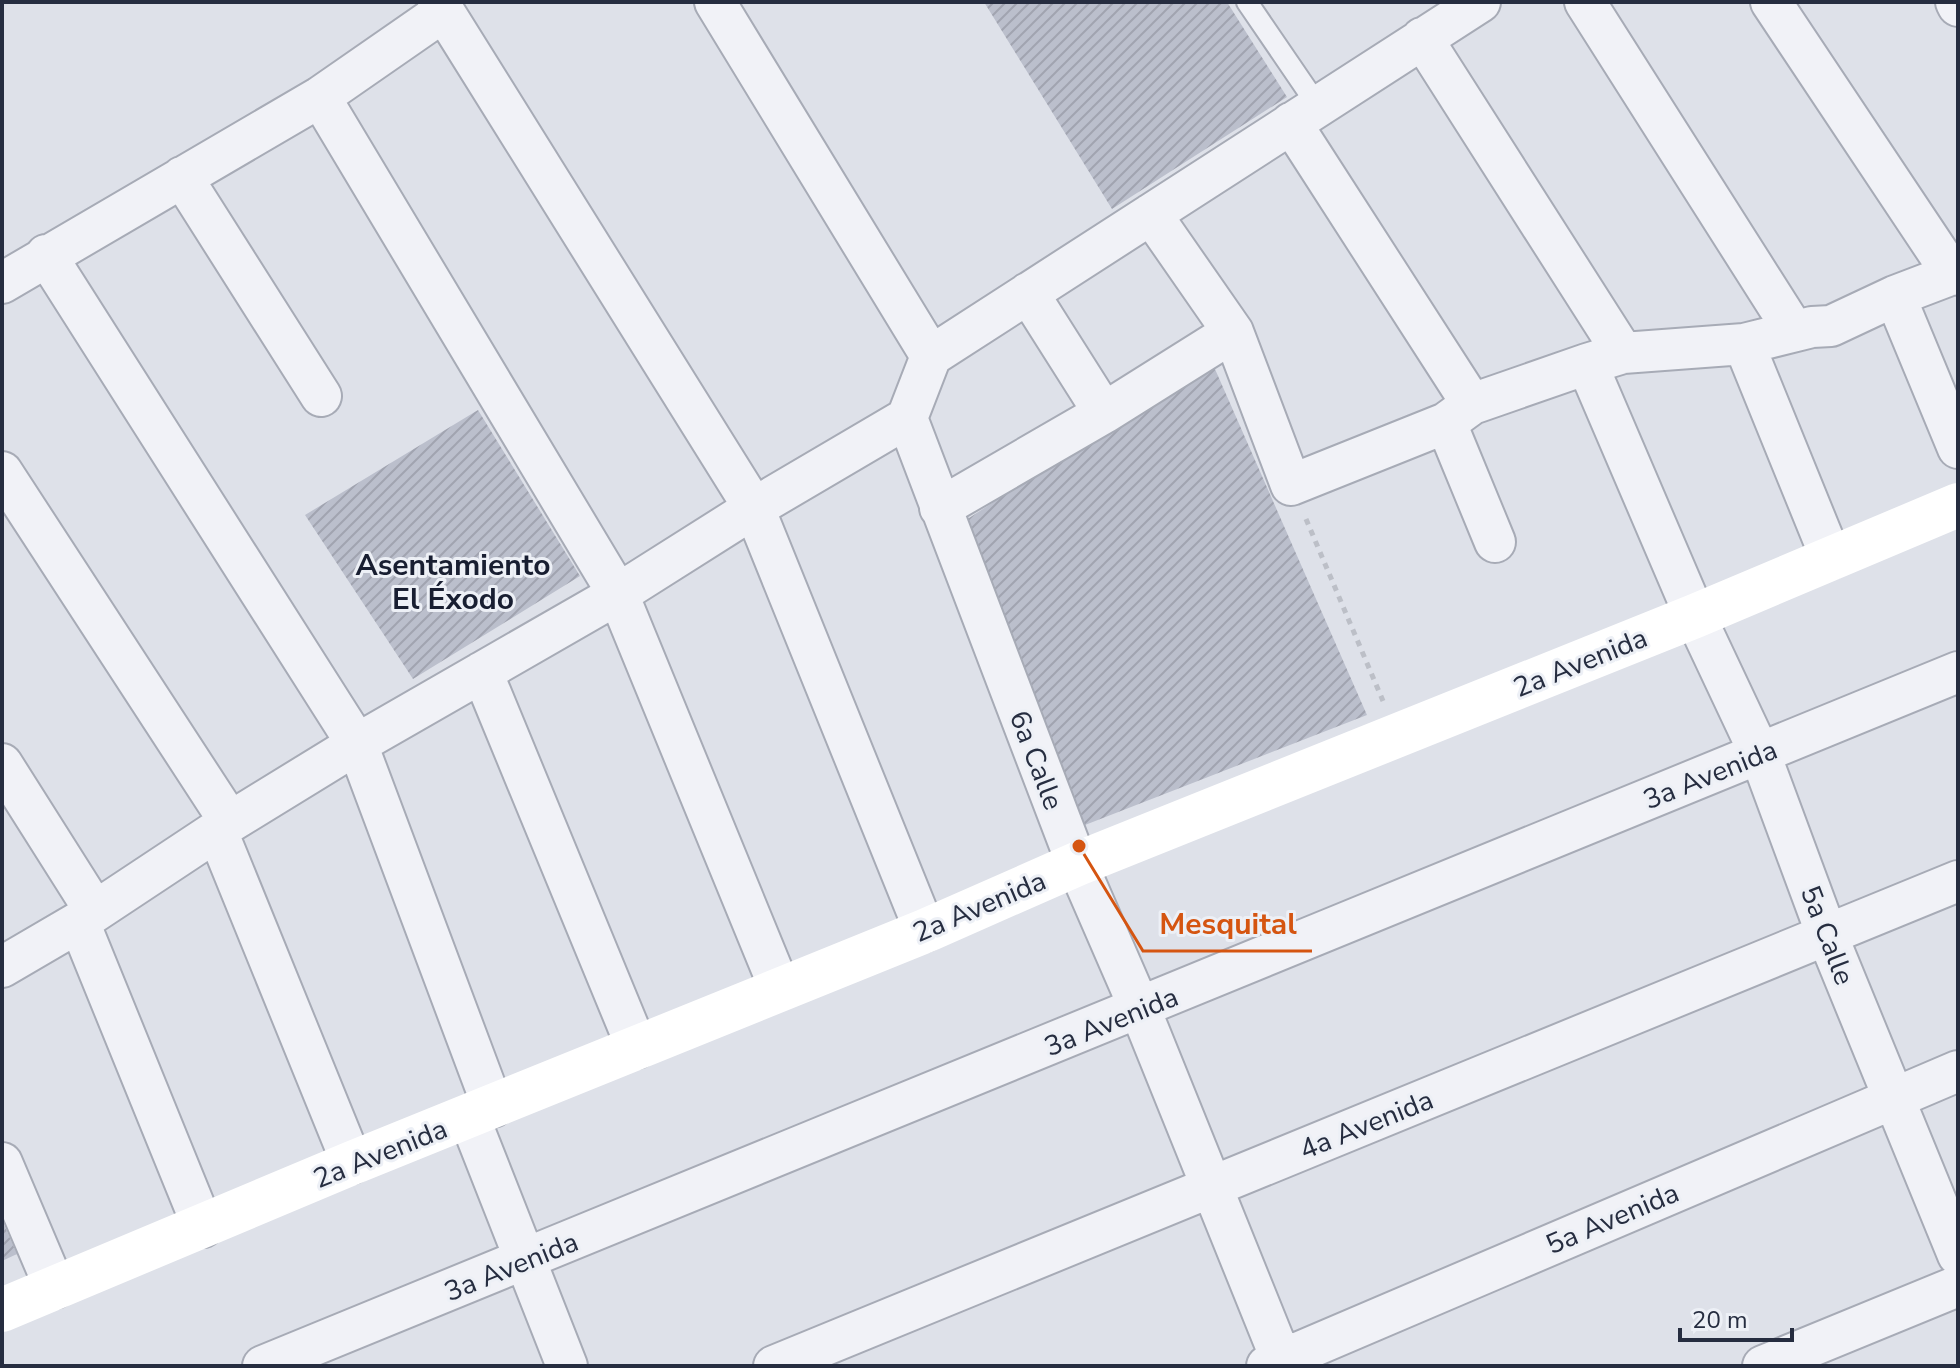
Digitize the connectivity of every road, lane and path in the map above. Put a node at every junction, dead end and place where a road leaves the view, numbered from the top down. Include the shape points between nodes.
1 (715, 2) edge
2 (1247, 2) edge
3 (1480, 2) edge
4 (1585, 2) edge
5 (1771, 2) edge
6 (441, 6) edge
7 (1422, 38) junction
8 (320, 97) junction
9 (1304, 115) junction
10 (182, 177) junction
11 (1151, 214) junction
12 (46, 255) junction
13 (1956, 274) edge
14 (2, 283) edge
15 (1028, 293) junction
16 (1895, 296) junction
17 (1794, 331) junction
18 (1233, 332) junction
19 (1744, 344) junction
20 (931, 356) junction
21 (1605, 358) junction
22 (321, 396) dead end
23 (1104, 413) junction
24 (1459, 414) junction
25 (907, 418) junction
26 (1958, 448) edge
27 (2, 472) edge
28 (1291, 485) junction
29 (1958, 505) edge
30 (754, 508) junction
31 (940, 508) junction
32 (1495, 542) dead end
33 (1831, 558) junction
34 (618, 594) junction
35 (1695, 616) junction
36 (482, 672) junction
37 (1958, 672) edge
38 (1396, 736) junction
39 (357, 744) junction
40 (1760, 754) junction
41 (2, 764) edge
42 (224, 827) junction
43 (1077, 864) junction
44 (1958, 881) edge
45 (87, 917) junction
46 (925, 931) junction
47 (1827, 935) junction
48 (2, 967) edge
49 (780, 989) junction
50 (1140, 1009) junction
51 (637, 1048) junction
52 (1958, 1071) edge
53 (1893, 1097) junction
54 (481, 1112) junction
55 (2, 1163) edge
56 (352, 1163) junction
57 (1210, 1188) junction
58 (203, 1227) junction
59 (1958, 1255) edge
60 (524, 1260) junction
61 (1958, 1286) edge
62 (55, 1288) junction
63 (2, 1310) edge
64 (1277, 1364) edge
65 (263, 1366) edge
66 (567, 1366) edge
67 (774, 1366) edge
68 (1763, 1366) edge

1 - 20 street
2 - 9 lane
3 - 7 street
4 - 17 street
5 - 13 street
6 - 8 street
6 - 30 street
7 - 9 street
7 - 21 street, 5a Calle
8 - 10 street
8 - 34 street
9 - 11 street
9 - 24 street
10 - 12 street
10 - 22 street
11 - 15 street
11 - 18 street
12 - 14 street
12 - 39 street
13 - 16 street
15 - 20 street
15 - 23 street
16 - 17 street via 1831,326
16 - 26 street
17 - 19 street
18 - 23 street
18 - 28 street
19 - 21 street
19 - 33 street
20 - 25 street
21 - 24 street
21 - 35 street, 5a Calle
23 - 31 street
24 - 28 street
24 - 32 street
25 - 30 street
25 - 31 street, 6a Calle
27 - 42 street
28 - 38 path
29 - 33 main road, 2a Avenida
30 - 34 street
30 - 46 street
31 - 43 street, 6a Calle
33 - 35 main road, 2a Avenida
34 - 36 street
34 - 49 street
35 - 38 main road, 2a Avenida
35 - 40 street, 5a Calle
36 - 39 street
36 - 51 street
37 - 40 street, 3a Avenida
38 - 43 main road, 2a Avenida
39 - 42 street
39 - 54 street
40 - 47 street, 5a Calle
40 - 50 street, 3a Avenida
41 - 45 street
42 - 45 street
42 - 56 street
43 - 46 main road, 2a Avenida
43 - 50 street, 6a Calle
44 - 47 street, 4a Avenida
45 - 48 street
45 - 58 street
46 - 49 main road, 2a Avenida
47 - 53 street, 5a Calle
47 - 57 street, 4a Avenida
49 - 51 main road, 2a Avenida
50 - 57 street, 6a Calle
50 - 60 street, 3a Avenida
51 - 54 main road, 2a Avenida
52 - 53 street, 5a Avenida
53 - 59 street, 5a Calle
53 - 64 street, 5a Avenida
54 - 56 main road, 2a Avenida
54 - 60 street
55 - 62 street
56 - 58 main road, 2a Avenida
57 - 64 street, 6a Calle
57 - 67 street, 4a Avenida
58 - 62 main road, 2a Avenida
60 - 65 street, 3a Avenida
60 - 66 street
61 - 68 street
62 - 63 main road, 2a Avenida

